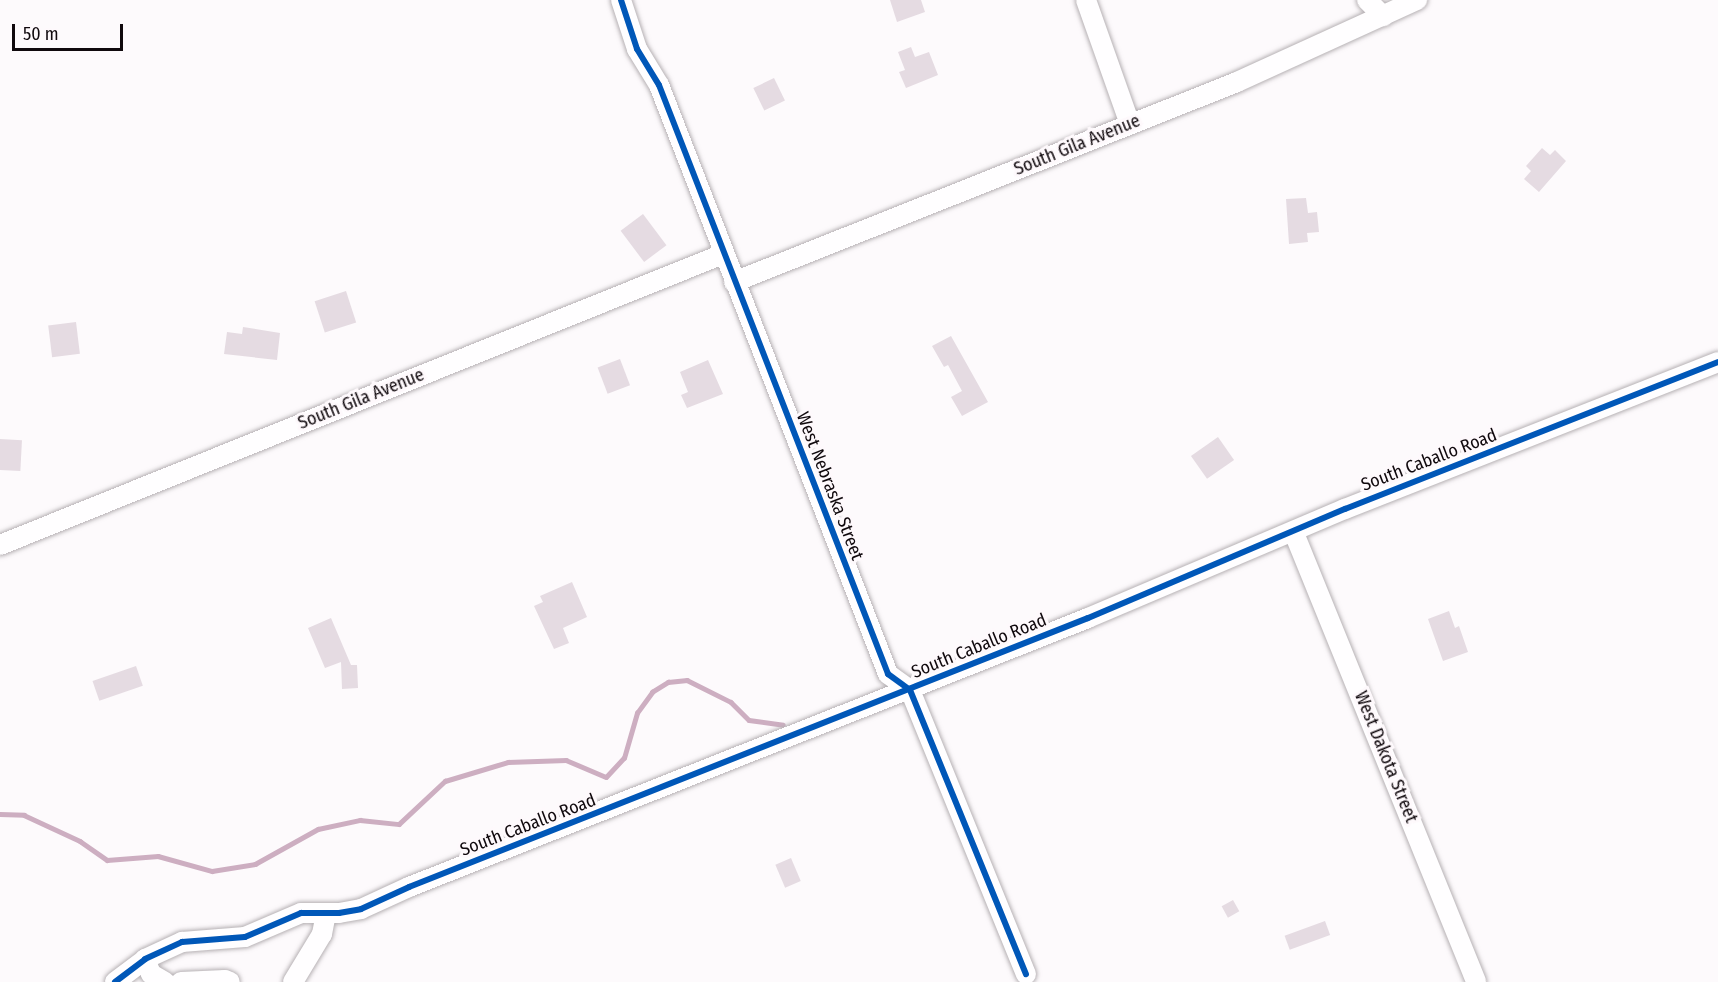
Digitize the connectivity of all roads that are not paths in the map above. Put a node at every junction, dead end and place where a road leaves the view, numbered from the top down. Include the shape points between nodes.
1 (621, 0) edge
2 (1086, 0) edge
3 (1367, 0) edge
4 (1417, 0) edge
5 (1383, 16) junction
6 (1130, 124) junction
7 (723, 254) junction
8 (734, 282) junction
9 (1718, 362) edge
10 (1294, 533) junction
11 (0, 545) edge
12 (910, 690) junction
13 (326, 914) junction
14 (145, 959) junction
15 (1026, 974) dead end
16 (115, 982) edge
17 (165, 982) edge
18 (181, 982) edge
19 (230, 982) edge
20 (293, 982) edge
21 (1476, 982) edge

1 - 7 street, West Nebraska Street via 637,49 659,85
2 - 6 street
3 - 5 street
4 - 5 street, South Gila Avenue
5 - 6 street, South Gila Avenue via 1237,82
6 - 8 street, South Gila Avenue
7 - 8 street, West Nebraska Street
7 - 11 street, South Gila Avenue
8 - 12 street, West Nebraska Street via 888,674
9 - 10 street, South Caballo Road
10 - 12 street, South Caballo Road
10 - 21 street, West Dakota Street
12 - 13 street, South Caballo Road via 361,909
12 - 15 street, West Nebraska Street
13 - 14 street, South Caballo Road via 301,913 245,937 182,942
13 - 20 street via 322,934
14 - 16 street, South Caballo Road
14 - 17 street via 151,974
18 - 19 street

